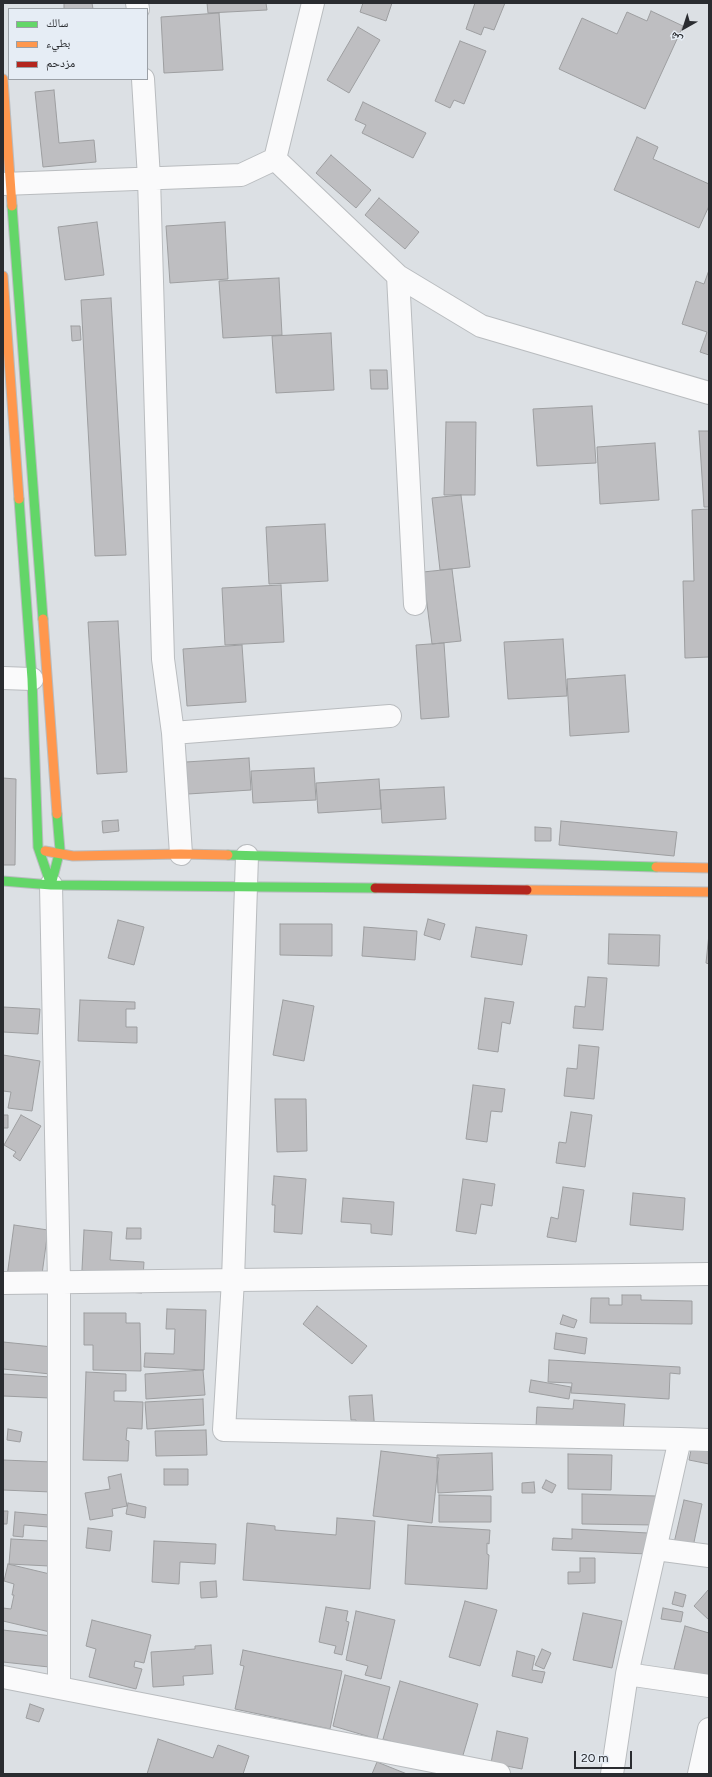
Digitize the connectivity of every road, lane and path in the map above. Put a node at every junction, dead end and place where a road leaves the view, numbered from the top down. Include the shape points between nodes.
1 (313, 3) edge
2 (3, 79) edge
3 (143, 80) edge
4 (276, 159) junction
5 (149, 178) junction
6 (7, 183) edge
7 (3, 276) edge
8 (398, 276) junction
9 (4, 300) edge
10 (709, 393) edge
11 (414, 604) dead end
12 (3, 678) edge
13 (32, 679) junction
14 (390, 716) dead end
15 (173, 733) junction
16 (39, 851) junction
17 (59, 853) junction
18 (181, 854) junction
19 (247, 856) junction
20 (709, 868) edge
21 (3, 881) edge
22 (51, 885) junction
23 (246, 887) junction
24 (709, 892) edge
25 (709, 1274) edge
26 (233, 1280) junction
27 (3, 1282) edge
28 (59, 1282) junction
29 (680, 1439) junction
30 (709, 1440) edge
31 (656, 1549) junction
32 (709, 1556) edge
33 (627, 1674) junction
34 (3, 1677) edge
35 (709, 1686) edge
36 (59, 1688) junction
37 (709, 1729) edge
38 (499, 1774) edge
39 (612, 1774) edge
40 (699, 1774) edge

1 - 4 street
2 - 6 street
3 - 5 street
4 - 5 street via 241,175
4 - 8 street
5 - 6 street
5 - 15 street via 163,659
6 - 17 street
7 - 9 street
8 - 10 street via 481,326
8 - 11 street
9 - 13 street
12 - 13 street
13 - 16 street
14 - 15 street
15 - 18 street
16 - 17 street
16 - 22 street
17 - 18 street via 73,856
17 - 22 street
18 - 19 street
19 - 20 street
19 - 23 street
21 - 22 street
22 - 23 street
22 - 28 street
23 - 24 street
23 - 26 street
25 - 26 street
26 - 28 street
26 - 29 street via 224,1430
27 - 28 street
28 - 36 street
29 - 30 street
29 - 31 street
31 - 32 street
31 - 33 street
33 - 35 street
33 - 39 street
34 - 36 street
36 - 38 street
37 - 40 street

